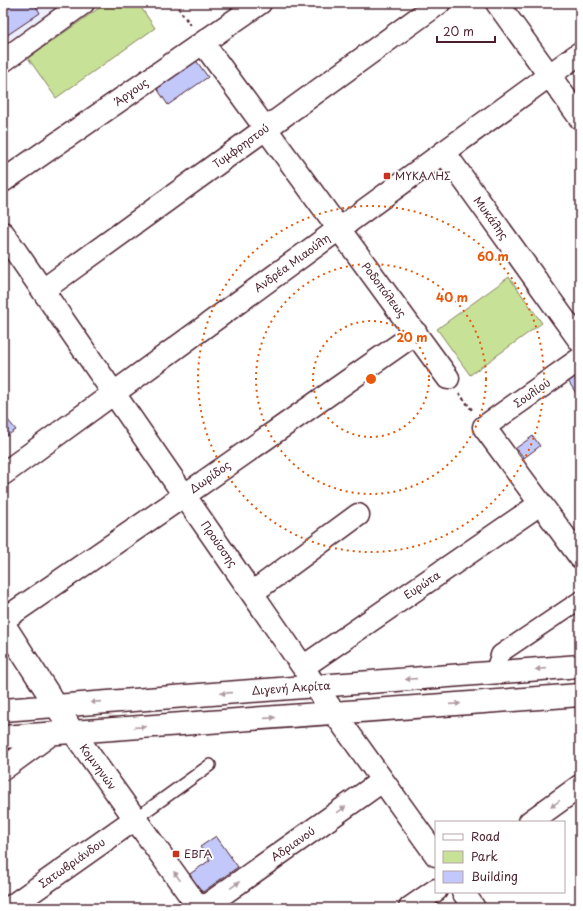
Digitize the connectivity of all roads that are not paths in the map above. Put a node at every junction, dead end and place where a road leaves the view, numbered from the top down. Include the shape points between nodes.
1 (83, 3) edge
2 (260, 3) edge
3 (439, 3) edge
4 (497, 3) edge
5 (203, 43) junction
6 (580, 53) edge
7 (3, 60) edge
8 (550, 75) junction
9 (580, 118) edge
10 (265, 129) junction
11 (444, 152) junction
12 (3, 182) edge
13 (338, 229) junction
14 (3, 233) edge
15 (43, 290) junction
16 (416, 333) junction
17 (580, 341) edge
18 (580, 359) edge
19 (448, 378) road end
20 (114, 393) junction
21 (3, 474) edge
22 (185, 495) junction
23 (540, 504) junction
24 (358, 515) dead end
25 (580, 557) edge
26 (252, 593) junction
27 (580, 600) edge
28 (3, 621) edge
29 (580, 666) edge
30 (303, 667) junction
31 (494, 672) junction
32 (315, 686) junction
33 (580, 695) edge
34 (57, 705) junction
35 (3, 710) edge
36 (334, 713) junction
37 (73, 732) junction
38 (51, 734) junction
39 (3, 737) edge
40 (210, 765) dead end
41 (3, 768) edge
42 (382, 781) junction
43 (580, 786) edge
44 (135, 818) junction
45 (531, 821) edge
46 (435, 854) edge
47 (435, 891) edge
48 (464, 893) edge
49 (8, 908) edge
50 (200, 908) edge
51 (203, 908) edge
52 (410, 908) edge
53 (474, 908) edge

1 - 7 street
2 - 5 street, Άργους
3 - 10 street, Τυμφρηστού
4 - 8 street
5 - 10 street, Ροδοπόλεως
5 - 12 street, Άργους
6 - 8 street, Ανδρέα Μιαούλη
8 - 9 street
8 - 11 street, Ανδρέα Μιαούλη
10 - 13 street, Ροδοπόλεως
10 - 15 street, Τυμφρηστού
11 - 13 street, Ανδρέα Μιαούλη
11 - 17 street, Μυκάλης
13 - 16 street, Ροδοπόλεως
13 - 20 street, Ανδρέα Μιαούλη
14 - 15 street, Προύσσης
15 - 20 street, Προύσσης
16 - 19 street, Ροδοπόλεως
16 - 22 street, Δωρίδος
18 - 23 street, Σουλίου via 484,427
20 - 21 street, Ανδρέα Μιαούλη
20 - 22 street, Προύσσης
22 - 26 street, Προύσσης
22 - 28 street, Δωρίδος
23 - 25 street
23 - 30 street, Ευρώτα
24 - 26 street
26 - 30 street, Προύσσης
27 - 31 street via 500,654
28 - 34 street, Κομνηνών
29 -> 31 street, Διγενή Ακρίτα
30 - 32 street, Προύσσης
31 -> 32 street, Διγενή Ακρίτα
32 -> 34 street, Διγενή Ακρίτα
32 - 36 street, Προύσσης
36 -> 33 street
34 - 35 street, Διγενή Ακρίτα
34 - 37 street, Κομνηνών
37 -> 36 street
36 - 42 street, Προύσσης
37 - 38 street
37 - 44 street, Κομνηνών
38 - 39 street
38 - 41 street
40 - 44 lane
42 - 46 street, Προύσσης
51 -> 42 street, Αδριανού
43 -> 45 street
44 - 49 street, Σατωβριάνδου
50 -> 44 street, Κομνηνών
47 - 52 street
48 - 53 street

